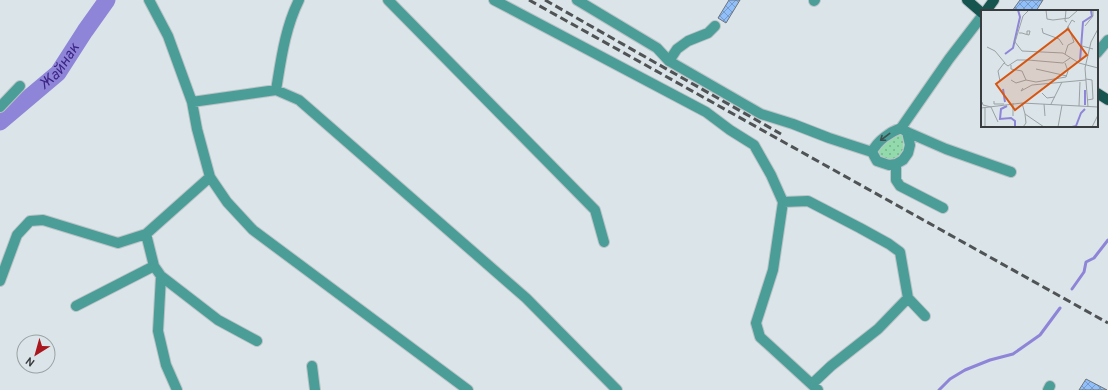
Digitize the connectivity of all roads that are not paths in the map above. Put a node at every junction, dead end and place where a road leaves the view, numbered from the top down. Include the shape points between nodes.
1 (149, 0) edge
2 (299, 0) edge
3 (388, 0) edge
4 (494, 0) edge
5 (577, 0) edge
6 (966, 0) edge
7 (994, 0) edge
8 (987, 10) edge
9 (981, 12) edge
10 (981, 17) edge
11 (716, 26) dead end
12 (1108, 40) edge
13 (1098, 52) edge
14 (669, 61) junction
15 (20, 86) dead end
16 (276, 90) junction
17 (1098, 93) edge
18 (1108, 100) edge
19 (192, 102) junction
20 (0, 107) edge
21 (904, 130) junction
22 (872, 152) junction
23 (896, 164) junction
24 (1011, 172) dead end
25 (210, 177) junction
26 (783, 202) junction
27 (943, 208) dead end
28 (146, 234) junction
29 (604, 242) dead end
30 (154, 266) junction
31 (161, 276) junction
32 (0, 281) edge
33 (908, 298) junction
34 (76, 306) dead end
35 (925, 316) dead end
36 (257, 341) dead end
37 (312, 366) dead end
38 (815, 387) edge
39 (177, 390) edge
40 (315, 390) edge
41 (468, 390) edge
42 (616, 390) edge

1 - 19 street via 168,36
2 - 16 street via 284,42
3 - 29 street via 595,210
4 - 26 street via 706,112 754,146
5 - 14 street via 657,48
6 - 9 main road
7 - 8 main road
10 - 21 street via 949,59
11 - 14 street via 677,49
12 - 13 street
14 - 22 street via 761,114
15 - 20 street
16 - 19 street
16 - 42 street via 299,100 526,298
17 - 18 main road
19 - 25 street
21 -> 22 street via 895,130 874,146
21 - 23 street via 910,145 903,160
21 - 24 street via 946,149
22 - 23 street via 877,161 889,166
23 - 27 street via 896,180 900,186
25 - 28 street
25 - 41 street via 227,202 253,230
26 - 33 street via 808,201 900,252
26 - 38 street via 773,270 756,322 760,337
28 - 30 street
28 - 32 street via 118,242 43,220 30,221 17,235
30 - 31 street
30 - 34 street
31 - 36 street via 218,320
31 - 39 street via 158,331 166,365
33 - 35 street
33 - 38 street via 878,329 831,366
37 - 40 street

